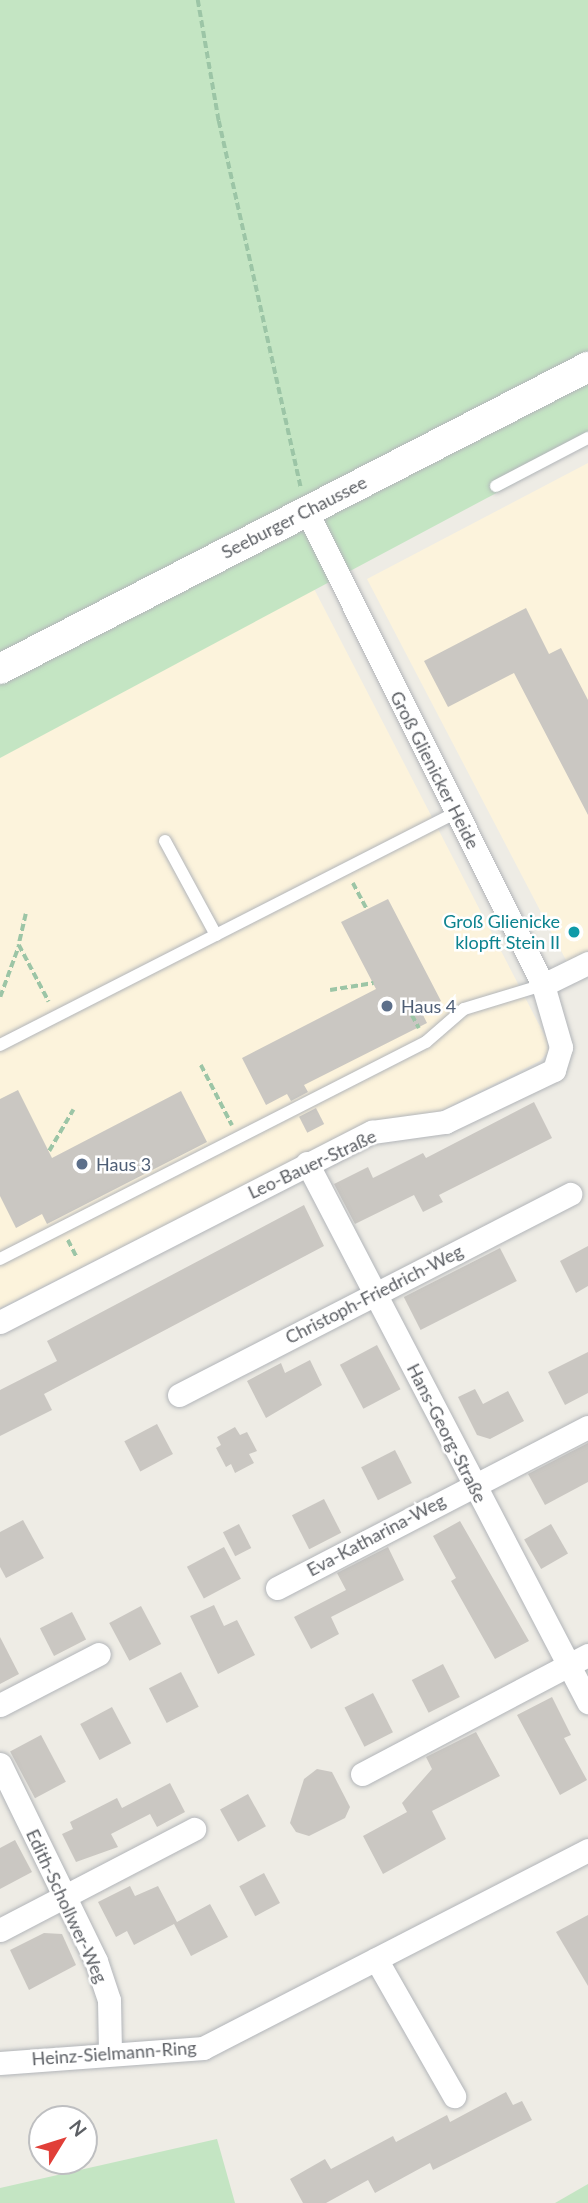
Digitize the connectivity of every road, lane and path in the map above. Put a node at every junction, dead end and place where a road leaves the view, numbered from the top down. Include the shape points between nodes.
1 (198, 0) edge
2 (588, 367) edge
3 (588, 438) edge
4 (496, 486) dead end
5 (306, 510) junction
6 (0, 669) edge
7 (457, 812) junction
8 (165, 841) dead end
9 (346, 869) junction
10 (367, 909) dead end
11 (26, 914) dead end
12 (216, 935) junction
13 (19, 945) junction
14 (588, 963) edge
15 (373, 983) dead end
16 (543, 985) junction
17 (330, 990) dead end
18 (0, 997) edge
19 (57, 1016) junction
20 (0, 1045) edge
21 (201, 1065) dead end
22 (73, 1110) dead end
23 (239, 1138) junction
24 (49, 1151) dead end
25 (307, 1163) junction
26 (570, 1194) dead end
27 (62, 1229) junction
28 (0, 1259) edge
29 (87, 1277) junction
30 (375, 1292) junction
31 (0, 1322) edge
32 (179, 1395) dead end
33 (588, 1427) edge
34 (474, 1484) junction
35 (277, 1588) dead end
36 (99, 1654) dead end
37 (578, 1660) edge
38 (588, 1702) edge
39 (0, 1705) edge
40 (0, 1764) edge
41 (362, 1774) dead end
42 (194, 1829) dead end
43 (588, 1850) edge
44 (65, 1894) junction
45 (0, 1930) edge
46 (376, 1959) junction
47 (110, 2053) junction
48 (0, 2063) edge
49 (454, 2096) dead end

1 - 5 path via 219,121
2 - 5 street, Seeburger Chaussee
3 - 4 lane
5 - 6 street, Seeburger Chaussee
5 - 7 street, Groß Glienicker Heide
7 - 9 lane
7 - 16 street, Groß Glienicker Heide
8 - 12 lane
9 - 10 path
9 - 12 lane
11 - 13 path
12 - 19 lane
13 - 18 path
13 - 19 path
14 - 16 street
15 - 17 path
16 - 23 lane via 464,1009 440,1034
16 - 25 street, Leo-Bauer-Straße via 561,1047 554,1070 445,1122 372,1132
19 - 20 lane
21 - 23 path
22 - 24 path
23 - 27 lane
25 - 29 street, Leo-Bauer-Straße
25 - 30 street, Hans-Georg-Straße
26 - 30 street, Christoph-Friedrich-Weg
27 - 28 lane
27 - 29 path
29 - 31 street, Leo-Bauer-Straße
30 - 32 street, Christoph-Friedrich-Weg
30 - 34 street, Hans-Georg-Straße
33 - 34 street, Eva-Katharina-Weg
34 - 35 street, Eva-Katharina-Weg
34 - 37 street, Hans-Georg-Straße
36 - 39 street
37 - 38 street, Hans-Georg-Straße
37 - 41 street
40 - 44 street, Edith-Schollwer-Weg
42 - 44 street
43 - 46 street, Heinz-Sielmann-Ring
44 - 45 street
44 - 47 street, Edith-Schollwer-Weg via 109,2000
46 - 47 street, Heinz-Sielmann-Ring via 203,2048
46 - 49 street
47 - 48 street, Heinz-Sielmann-Ring

